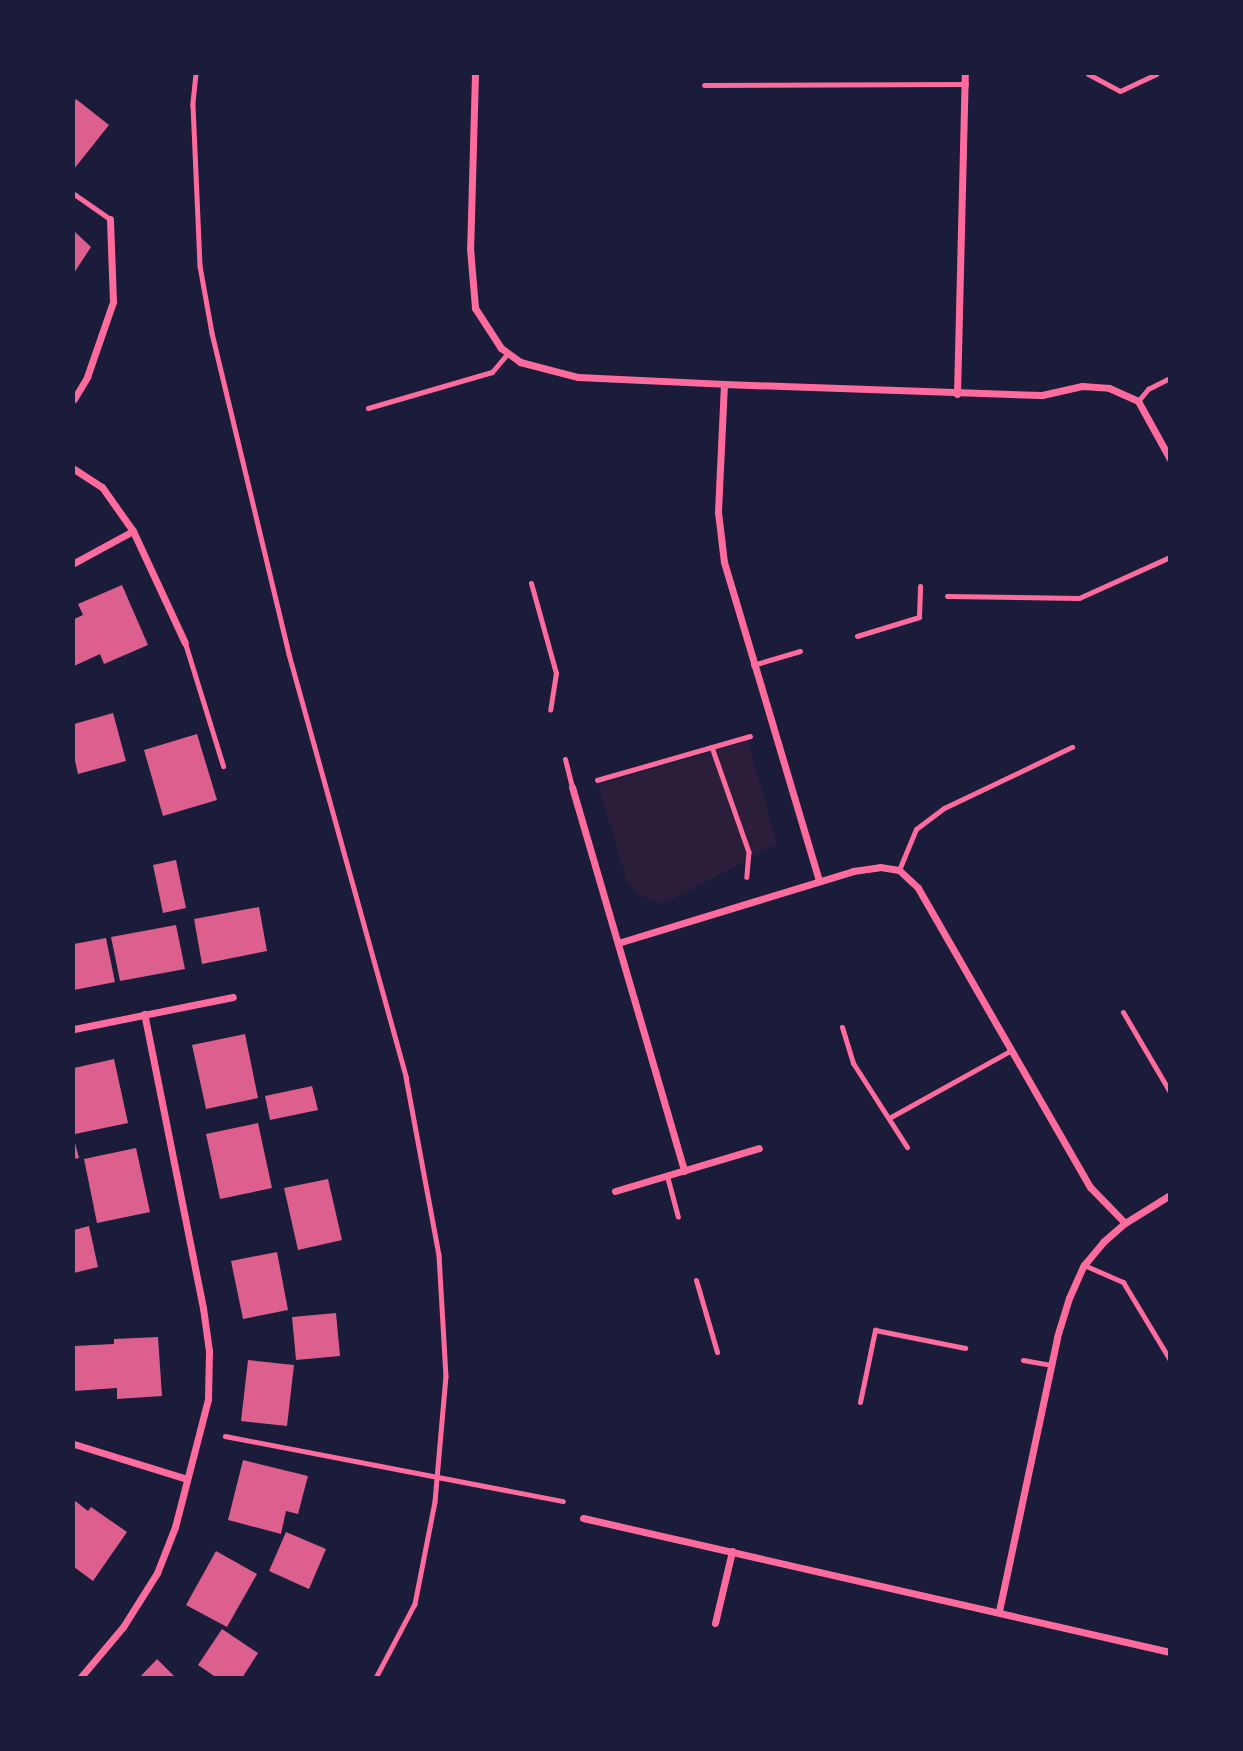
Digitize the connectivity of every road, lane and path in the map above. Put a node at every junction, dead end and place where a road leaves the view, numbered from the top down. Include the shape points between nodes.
1 (196, 74) edge
2 (475, 74) edge
3 (965, 74) edge
4 (1088, 74) edge
5 (1156, 74) edge
6 (966, 84) junction
7 (704, 85) dead end
8 (74, 194) edge
9 (110, 219) joint
10 (508, 354) junction
11 (1170, 378) edge
12 (724, 384) junction
13 (957, 394) junction
14 (74, 399) edge
15 (1138, 401) junction
16 (368, 408) dead end
17 (1170, 459) edge
18 (74, 468) edge
19 (134, 531) junction
20 (1170, 557) edge
21 (74, 563) edge
22 (531, 583) dead end
23 (920, 586) dead end
24 (947, 596) dead end
25 (857, 636) dead end
26 (185, 643) joint
27 (800, 651) dead end
28 (753, 665) junction
29 (550, 710) dead end
30 (749, 737) dead end
31 (712, 747) junction
32 (1072, 747) dead end
33 (565, 759) dead end
34 (223, 766) dead end
35 (572, 787) junction
36 (899, 870) junction
37 (820, 881) junction
38 (749, 884) dead end
39 (618, 943) junction
40 (233, 997) dead end
41 (1123, 1012) dead end
42 (144, 1014) junction
43 (842, 1027) dead end
44 (74, 1029) edge
45 (1010, 1051) junction
46 (1170, 1092) edge
47 (889, 1118) junction
48 (907, 1147) dead end
49 (759, 1148) dead end
50 (684, 1171) junction
51 (667, 1176) junction
52 (615, 1191) dead end
53 (1170, 1195) edge
54 (678, 1217) dead end
55 (1125, 1223) junction
56 (1084, 1265) junction
57 (696, 1280) dead end
58 (964, 1348) dead end
59 (717, 1352) dead end
60 (1023, 1360) dead end
61 (1170, 1360) edge
62 (1051, 1365) junction
63 (860, 1402) dead end
64 (200, 1431) junction
65 (74, 1444) edge
66 (437, 1476) junction
67 (187, 1479) junction
68 (583, 1518) joint
69 (732, 1551) junction
70 (999, 1611) junction
71 (715, 1623) dead end
72 (1170, 1652) edge
73 (80, 1678) edge
74 (376, 1678) edge

1 - 66 path via 193,105 200,266 212,333 289,654 406,1077 439,1255 446,1376
2 - 10 street via 472,285 475,308
3 - 6 street
4 - 5 lane via 1120,90
6 - 7 lane
6 - 13 street
8 - 9 lane
9 - 14 street via 113,302 87,377
10 - 12 street via 520,362 578,377
10 - 16 lane via 492,372
11 - 15 lane via 1148,389
12 - 13 street
12 - 28 street via 720,538
13 - 15 street via 1042,396 1082,386 1109,388
15 - 17 street
18 - 19 street via 102,487
19 - 21 street
19 - 26 street
20 - 24 lane via 1079,598
22 - 29 lane via 556,673
23 - 25 lane via 919,617
26 - 34 lane
27 - 28 lane
28 - 37 street
30 - 31 path
31 - 35 path
31 - 38 path via 748,852
32 - 36 lane via 944,808 916,829
33 - 35 lane
35 - 39 street
36 - 37 street via 880,866
36 - 45 street via 918,888
37 - 39 street
39 - 50 street
40 - 42 street
41 - 46 lane
42 - 44 street
42 - 64 street via 209,1350 208,1399
43 - 47 lane via 853,1063
45 - 47 lane
45 - 55 street via 1090,1187
47 - 48 lane
49 - 50 street
50 - 51 street
51 - 52 street
51 - 54 lane
53 - 55 street
55 - 56 street
56 - 61 lane via 1123,1282
56 - 62 street via 1069,1298
57 - 59 lane
58 - 63 lane via 875,1330
60 - 62 lane
62 - 70 street
64 - 66 path
64 - 67 street
65 - 67 street
66 - 68 path via 585,1505
66 - 74 path via 415,1604
67 - 73 street via 157,1573 123,1627
68 - 69 street
69 - 70 street
69 - 71 street
70 - 72 street

